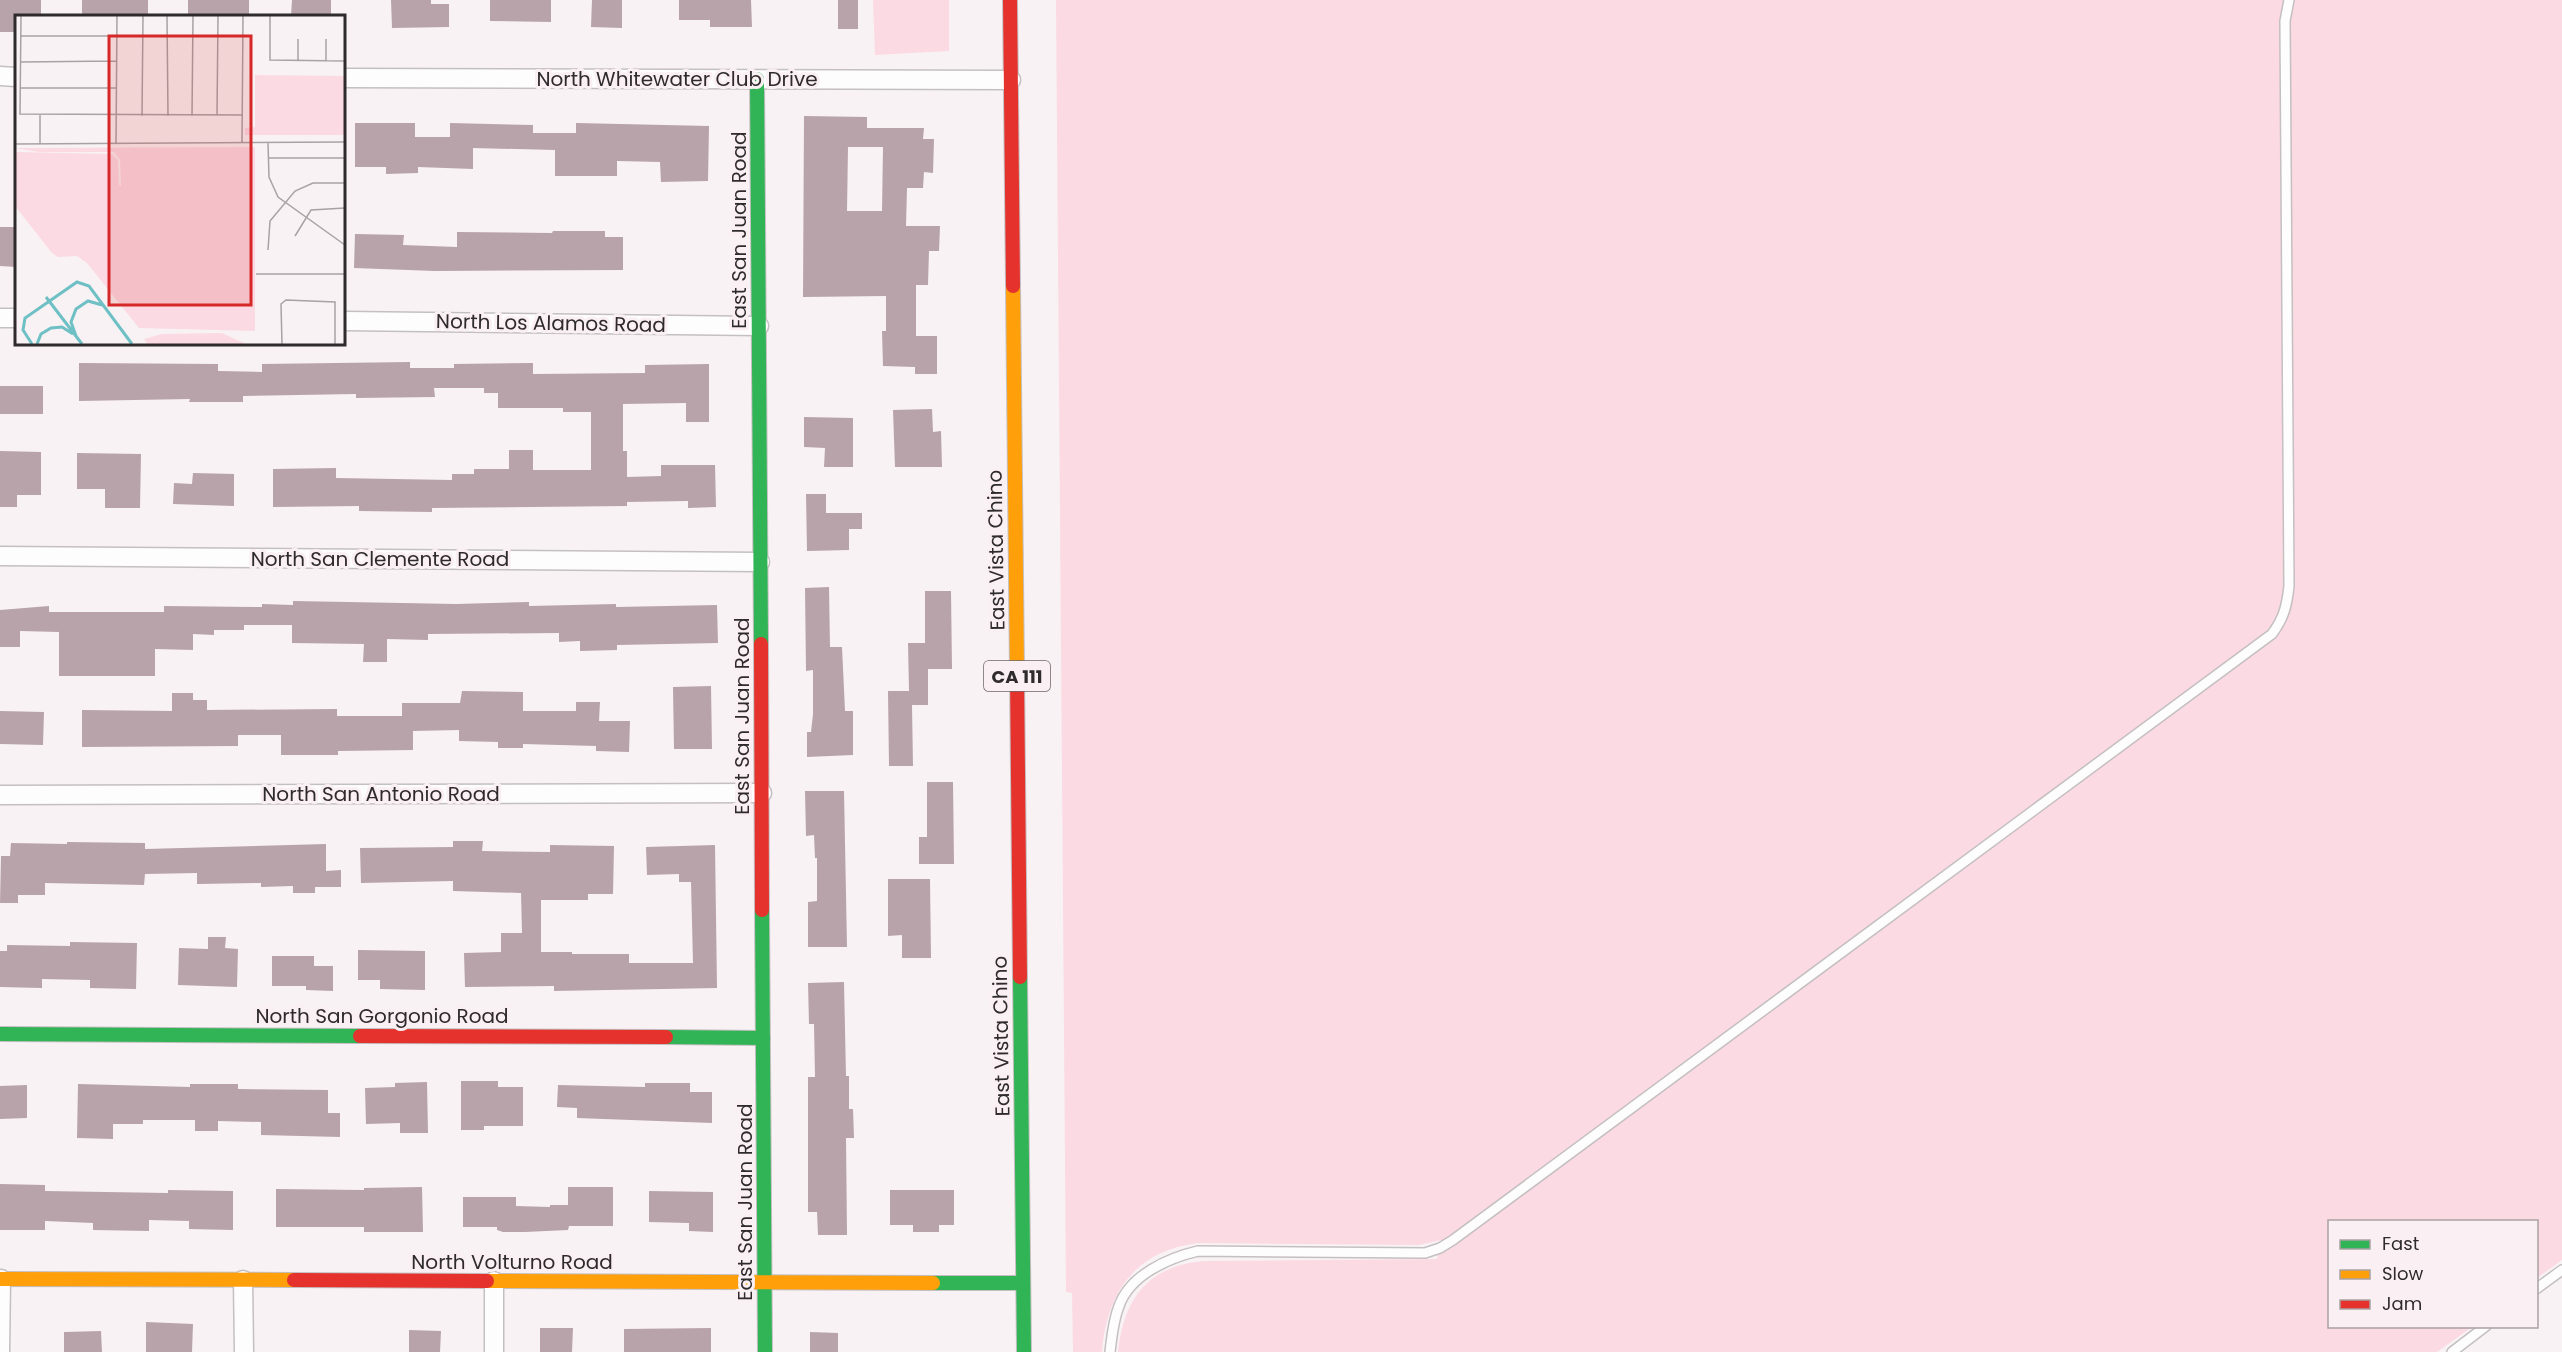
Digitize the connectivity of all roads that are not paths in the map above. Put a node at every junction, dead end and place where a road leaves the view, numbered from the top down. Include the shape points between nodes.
1 (1010, 0) edge
2 (2289, 0) edge
3 (345, 78) edge
4 (758, 79) junction
5 (1011, 80) junction
6 (345, 321) edge
7 (759, 326) junction
8 (0, 556) edge
9 (760, 562) junction
10 (762, 793) junction
11 (0, 795) edge
12 (0, 1034) edge
13 (763, 1038) junction
14 (2562, 1270) edge
15 (0, 1279) edge
16 (243, 1280) junction
17 (494, 1281) junction
18 (765, 1282) junction
19 (1023, 1283) junction
20 (2538, 1288) edge
21 (2483, 1328) edge
22 (0, 1352) edge
23 (244, 1352) edge
24 (494, 1352) edge
25 (765, 1352) edge
26 (1024, 1352) edge
27 (1110, 1352) edge
28 (2452, 1352) edge

1 - 5 street, East Vista Chino / CA 111
2 - 27 lane via 2285,21 2289,586 2282,621 2272,633 1453,1240 1425,1252 1198,1251 1172,1257 1134,1284 1119,1303
3 - 4 street, North Whitewater Club Drive
4 - 5 street, North Whitewater Club Drive
4 - 7 street, East San Juan Road
5 - 19 street, East Vista Chino / CA 111
6 - 7 street, North Los Alamos Road
7 - 9 street, East San Juan Road
8 - 9 street, North San Clemente Road
9 - 10 street, East San Juan Road
10 - 11 street, North San Antonio Road
10 - 13 street, East San Juan Road
12 - 13 street, North San Gorgonio Road
13 - 18 street, East San Juan Road
14 - 20 lane
15 - 16 street, North Volturno Road
15 - 22 street
16 - 17 street, North Volturno Road
16 - 23 street
17 - 18 street, North Volturno Road
17 - 24 street
18 - 19 street, North Volturno Road
18 - 25 street, East San Juan Road
19 - 26 street, East Vista Chino / CA 111
21 - 28 lane

